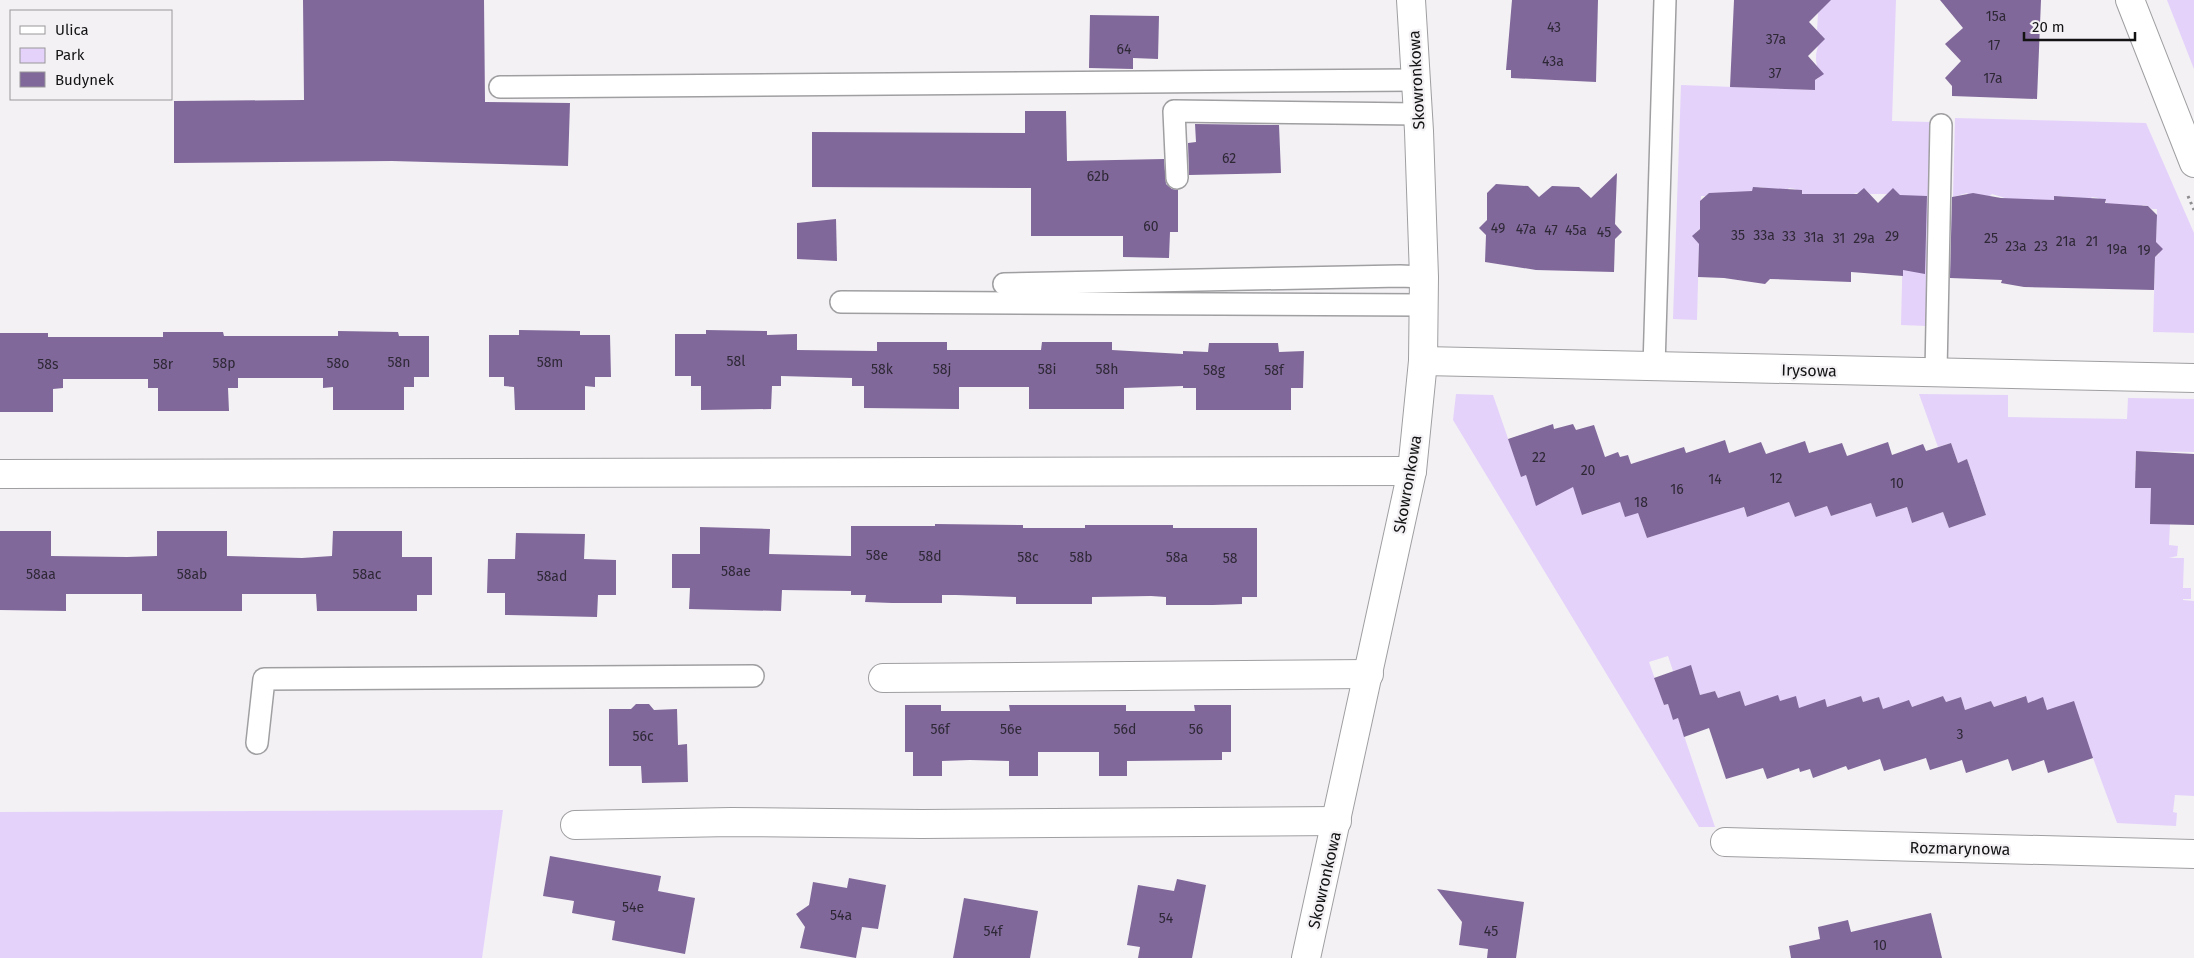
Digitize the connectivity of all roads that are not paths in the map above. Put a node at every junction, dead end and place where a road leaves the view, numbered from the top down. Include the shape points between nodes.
1 (1411, 0) edge
2 (1665, 0) edge
3 (2130, 0) edge
4 (1415, 80) junction
5 (500, 87) dead end
6 (1418, 114) junction
7 (1941, 125) dead end
8 (2194, 163) edge
9 (1177, 178) dead end
10 (1424, 277) junction
11 (1004, 284) dead end
12 (841, 302) dead end
13 (1424, 305) junction
14 (1423, 361) junction
15 (1654, 367) junction
16 (1936, 372) junction
17 (2194, 378) edge
18 (1412, 471) junction
19 (0, 474) edge
20 (1369, 674) junction
21 (753, 676) dead end
22 (883, 678) dead end
23 (257, 743) dead end
24 (1337, 822) junction
25 (575, 825) dead end
26 (1726, 842) dead end
27 (2194, 854) edge
28 (1306, 958) edge

1 - 4 street, Skowronkowa
2 - 15 lane
3 - 8 street
4 - 5 lane
4 - 6 street, Skowronkowa
6 - 9 lane via 1174,111
6 - 10 street, Skowronkowa
7 - 16 lane
10 - 11 lane
10 - 13 street, Skowronkowa
12 - 13 lane
13 - 14 street, Skowronkowa
14 - 15 street, Irysowa
14 - 18 street, Skowronkowa
15 - 16 street, Irysowa
16 - 17 street, Irysowa
18 - 19 street
18 - 20 street, Skowronkowa
20 - 22 street
20 - 24 street, Skowronkowa
21 - 23 lane via 264,679
24 - 25 street
24 - 28 street, Skowronkowa
26 - 27 street, Rozmarynowa

